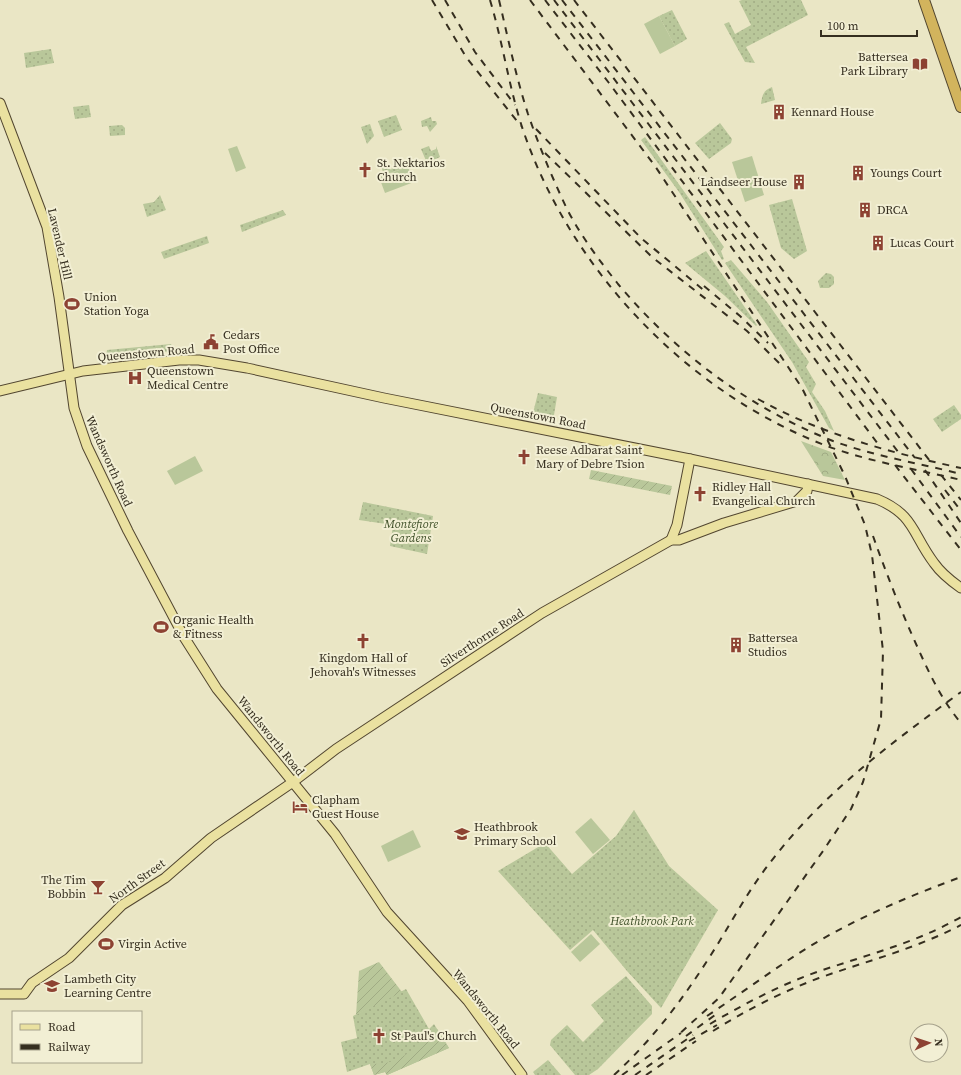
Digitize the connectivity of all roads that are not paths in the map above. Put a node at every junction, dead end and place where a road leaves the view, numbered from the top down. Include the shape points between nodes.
1 (924, 0) edge
2 (0, 103) edge
3 (961, 107) edge
4 (70, 373) junction
5 (0, 391) edge
6 (690, 459) junction
7 (808, 484) junction
8 (677, 525) junction
9 (695, 533) junction
10 (671, 540) junction
11 (961, 588) edge
12 (292, 782) junction
13 (0, 994) edge
14 (522, 1075) edge

1 - 3 highway
2 - 4 main road, Lavender Hill via 45,219
4 - 5 main road, Queenstown Road
4 - 6 main road, Queenstown Road via 125,365 199,360
4 - 12 main road, Wandsworth Road via 75,414 87,446 179,628 217,689
6 - 7 main road, Queenstown Road
6 - 8 main road
7 - 9 main road, Silverthorne Road via 807,491 797,501
7 - 11 main road, Queenstown Road via 877,499 895,508 909,520 934,564
8 - 9 main road via 686,532
8 - 10 main road
9 - 10 main road, Silverthorne Road via 679,540
10 - 12 main road, Silverthorne Road via 542,613 351,738
12 - 13 main road, North Street via 211,838 165,878 122,904 69,958 30,984 24,994
12 - 14 main road, Wandsworth Road via 335,834 387,912 468,1001

